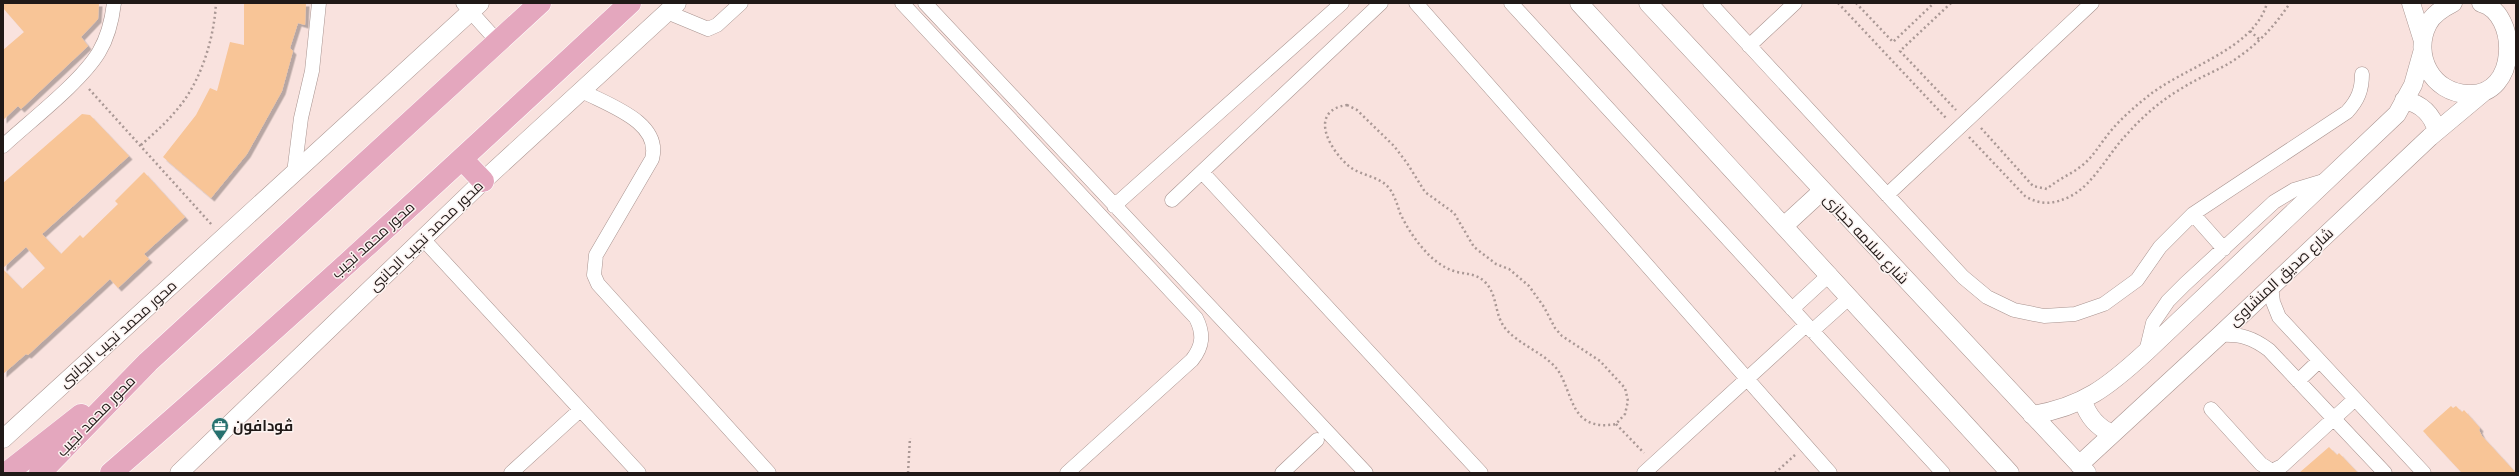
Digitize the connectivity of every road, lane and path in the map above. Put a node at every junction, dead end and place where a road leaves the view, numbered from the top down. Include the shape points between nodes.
1 (114, 3) edge
2 (216, 3) edge
3 (320, 3) edge
4 (540, 3) edge
5 (630, 3) edge
6 (741, 3) edge
7 (902, 3) edge
8 (925, 3) edge
9 (1342, 3) edge
10 (1381, 3) edge
11 (1416, 3) edge
12 (1511, 3) edge
13 (1579, 3) edge
14 (1648, 3) edge
15 (1710, 3) edge
16 (1795, 3) edge
17 (1838, 3) edge
18 (1856, 3) edge
19 (1934, 3) edge
20 (1952, 3) edge
21 (2092, 3) edge
22 (2267, 3) edge
23 (2290, 3) edge
24 (2411, 3) edge
25 (2453, 3) edge
26 (2482, 3) edge
27 (471, 6) edge
28 (672, 8) edge
29 (2512, 24) edge
30 (2250, 31) junction
31 (2260, 40) junction
32 (498, 42) junction
33 (2422, 45) junction
34 (1749, 46) junction
35 (2362, 74) dead end
36 (78, 77) junction
37 (2500, 84) edge
38 (582, 91) junction
39 (2404, 100) junction
40 (1963, 123) junction
41 (2437, 130) junction
42 (3, 146) edge
43 (141, 146) junction
44 (462, 159) junction
45 (1202, 172) junction
46 (294, 173) junction
47 (2329, 179) junction
48 (483, 182) junction
49 (1822, 191) junction
50 (1887, 195) junction
51 (1172, 200) dead end
52 (1114, 206) junction
53 (2193, 214) junction
54 (1784, 226) junction
55 (224, 237) junction
56 (423, 239) junction
57 (2224, 249) junction
58 (1830, 274) junction
59 (2271, 286) junction
60 (1850, 297) junction
61 (1792, 309) junction
62 (1809, 328) junction
63 (2220, 335) junction
64 (2146, 352) junction
65 (2319, 361) junction
66 (148, 362) junction
67 (1748, 378) junction
68 (2298, 381) junction
69 (2355, 399) junction
70 (2083, 401) junction
71 (190, 405) junction
72 (2211, 409) dead end
73 (580, 410) junction
74 (2032, 415) junction
75 (2334, 419) junction
76 (1616, 424) junction
77 (2112, 434) junction
78 (910, 438) dead end
79 (3, 439) edge
80 (1317, 440) dead end
81 (1805, 446) junction
82 (1649, 468) edge
83 (2083, 469) edge
84 (6, 473) edge
85 (40, 473) edge
86 (111, 473) edge
87 (129, 473) edge
88 (179, 473) edge
89 (511, 473) edge
90 (639, 473) edge
91 (769, 473) edge
92 (908, 473) edge
93 (1067, 473) edge
94 (1282, 473) edge
95 (1366, 473) edge
96 (1481, 473) edge
97 (1775, 473) edge
98 (1830, 473) edge
99 (1943, 473) edge
100 (2010, 473) edge
101 (2385, 473) edge
102 (2424, 473) edge

1 - 36 street via 112,23 99,52
2 - 43 path via 215,26 201,72 175,112
3 - 46 street via 312,71 301,118
4 - 32 main road, محور محمد نجيب
5 - 44 main road, محور محمد نجيب
6 - 28 street via 717,25 708,29
7 - 93 street via 1196,318 1201,328 1202,340 1199,351 1192,360
8 - 52 street
9 - 52 street
10 - 45 street
11 - 67 street
12 - 61 street
13 - 54 street
14 - 49 street, شارع سلامه حجازى
15 - 34 street
16 - 34 street
17 - 40 path
18 - 19 path via 1893,42
20 - 40 path via 1900,51
21 - 40 street
22 - 30 path via 2257,24
23 - 31 path
24 - 33 street
25 - 33 street via 2439,10 2432,19
26 - 29 street
27 - 32 street
27 - 46 street, محور محمد نجيب الجانبى
28 - 38 street, محور محمد نجيب الجانبى
29 - 37 street, شارع صديق المنشاوى via 2515,55
30 - 31 path
30 - 40 path via 2232,46 2182,73 2148,96 2119,122 2086,163 2047,189 2034,186
31 - 40 path via 2221,68 2168,97 2128,133 2078,191 2056,202 2034,202 2025,196
32 - 66 main road, محور محمد نجيب
33 - 37 street via 2427,69 2437,82 2452,91 2468,94
33 - 39 street via 2413,85
34 - 50 street
35 - 53 street via 2362,88 2347,112
36 - 42 street
36 - 43 path
37 - 41 street, شارع صديق المنشاوى
38 - 48 street, محور محمد نجيب الجانبى
38 - 91 street via 644,125 654,144 652,159 596,255 594,275 598,284
39 - 41 street via 2426,110
39 - 47 street via 2397,114
40 - 50 street
41 - 59 street, شارع صديق المنشاوى
43 - 55 path
44 - 48 main road
44 - 71 main road, محور محمد نجيب
45 - 51 street
45 - 96 street
46 - 55 street, محور محمد نجيب الجانبى
47 - 57 street via 2285,195
47 - 64 street
48 - 56 street, محور محمد نجيب الجانبى
49 - 54 street
49 - 74 street, شارع سلامه حجازى
50 - 53 street via 1963,277 1987,297 2014,310 2044,316 2075,314 2104,304 2121,293 2137,280 2167,238
52 - 95 street
53 - 57 street
54 - 58 street
55 - 79 street, محور محمد نجيب الجانبى
56 - 73 street
56 - 88 street, محور محمد نجيب الجانبى
57 - 64 street via 2168,301 2153,323
58 - 60 street
58 - 61 street
59 - 63 street, شارع صديق المنشاوى
59 - 65 street via 2273,302 2279,316
60 - 62 street
60 - 100 street
61 - 62 street
62 - 67 street
62 - 99 street
63 - 68 street via 2238,334 2255,339
63 - 77 street, شارع صديق المنشاوى
64 - 70 street via 2112,383
65 - 68 street
65 - 69 street
66 - 84 main road
66 - 85 main road, محور محمد نجيب
67 - 81 street
67 - 82 street
68 - 75 street
69 - 75 street
69 - 102 street
70 - 74 street
70 - 77 street via 2096,425
71 - 86 main road, محور محمد نجيب
71 - 87 main road
72 - 75 street via 2261,464 2272,471 2282,466
73 - 89 street
73 - 90 street
74 - 83 street, شارع سلامه حجازى
75 - 101 street
76 - 76 path via 1625,414 1628,401 1625,388 1617,378 1600,361 1562,336 1529,286 1509,269 1496,264 1474,247 1454,213 1425,192 1398,152 1357,110 1347,105 1335,106 1327,114 1324,125 1333,149 1352,168 1377,178 1388,187 1408,228 1430,256 1444,267 1471,273 1484,280 1493,291 1499,317 1505,327 1555,367 1563,377 1576,409 1584,418 1595,424
76 - 82 path
77 - 83 street, شارع صديق المنشاوى
78 - 92 path
80 - 94 street
81 - 97 path
81 - 98 street

